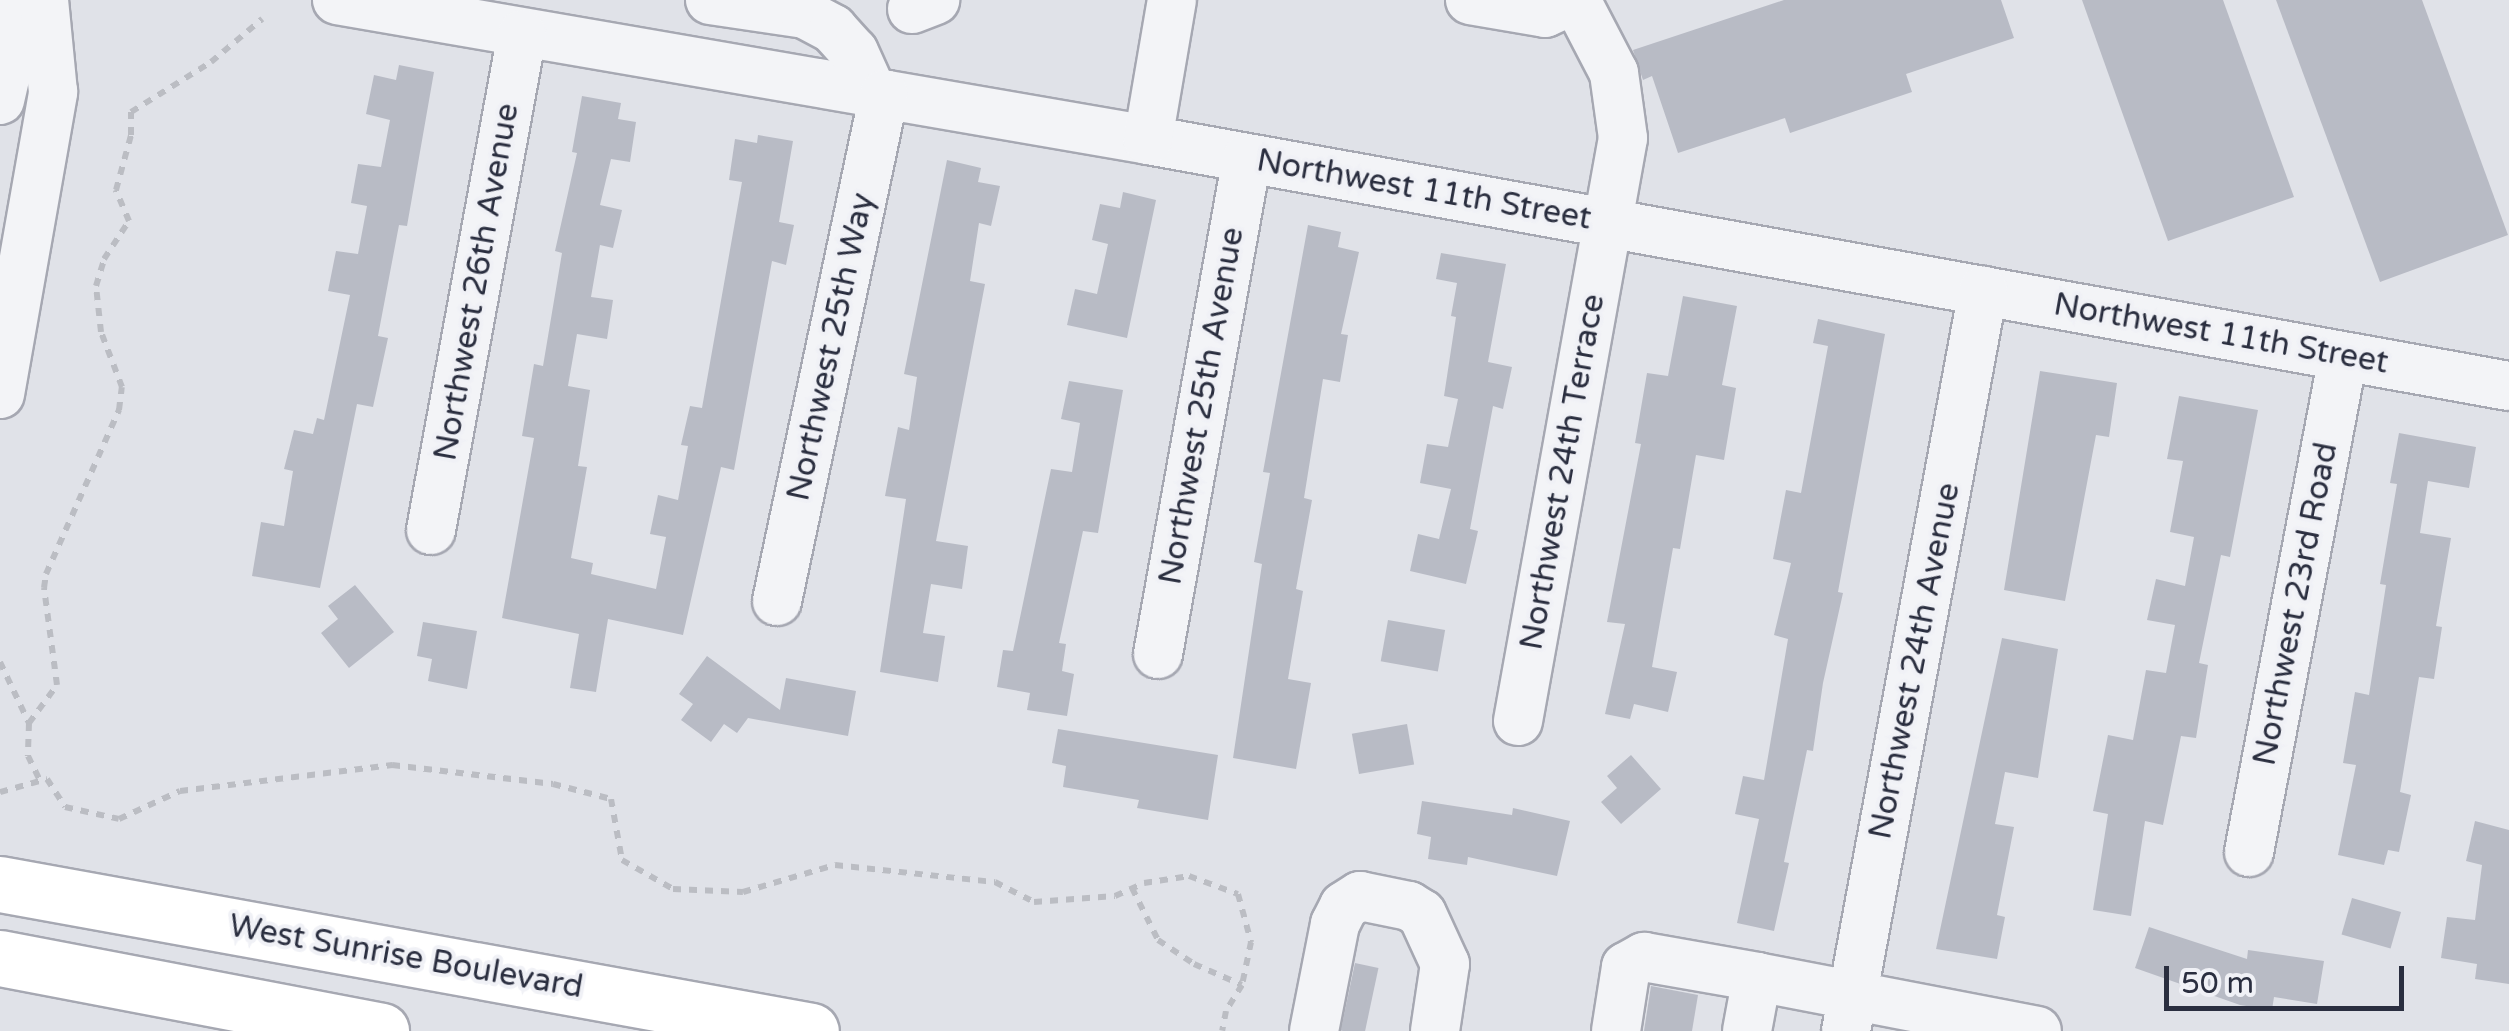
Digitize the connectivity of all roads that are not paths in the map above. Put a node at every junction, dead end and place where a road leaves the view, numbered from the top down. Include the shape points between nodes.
1 (23, 0) edge
2 (44, 0) edge
3 (337, 0) edge
4 (710, 0) edge
5 (1172, 0) edge
6 (1470, 0) edge
7 (1575, 0) edge
8 (388, 5) edge
9 (522, 34) junction
10 (878, 93) junction
11 (0, 100) edge
12 (1148, 140) junction
13 (1247, 158) junction
14 (1608, 224) junction
15 (1983, 291) junction
16 (2343, 356) junction
17 (2509, 386) edge
18 (0, 394) edge
19 (432, 530) dead end
20 (777, 601) dead end
21 (1158, 654) dead end
22 (1518, 721) dead end
23 (2249, 852) dead end
24 (0, 884) edge
25 (0, 958) edge
26 (1758, 978) junction
27 (1850, 1013) edge
28 (1921, 1020) edge
29 (381, 1031) edge
30 (811, 1031) edge
31 (1314, 1031) edge
32 (1435, 1031) edge
33 (1616, 1031) edge
34 (1747, 1031) edge
35 (2037, 1031) edge

1 - 11 street
2 - 18 street via 53,92
3 - 8 street, Northwest 11th Street
4 - 10 street via 805,14 834,30
5 - 12 street
6 - 7 street via 1545,13
7 - 14 street, Northwest 24th Terrace via 1614,73 1623,138
8 - 9 street, Northwest 11th Street
9 - 10 street, Northwest 11th Street
9 - 19 street, Northwest 26th Avenue
10 - 12 street, Northwest 11th Street
10 - 20 street, Northwest 25th Way
12 - 13 street, Northwest 11th Street
13 - 14 street, Northwest 11th Street
13 - 21 street, Northwest 25th Avenue
14 - 15 street, Northwest 11th Street
14 - 22 street, Northwest 24th Terrace
15 - 16 street, Northwest 11th Street
15 - 27 street, Northwest 24th Avenue
16 - 17 street, Northwest 11th Street
16 - 23 street, Northwest 23rd Road
24 - 30 main road, West Sunrise Boulevard
25 - 29 main road
26 - 27 street
26 - 33 street via 1644,957 1626,967
26 - 34 street
27 - 28 street
28 - 35 street
31 - 32 street via 1335,924 1344,906 1360,896 1422,914 1445,964

